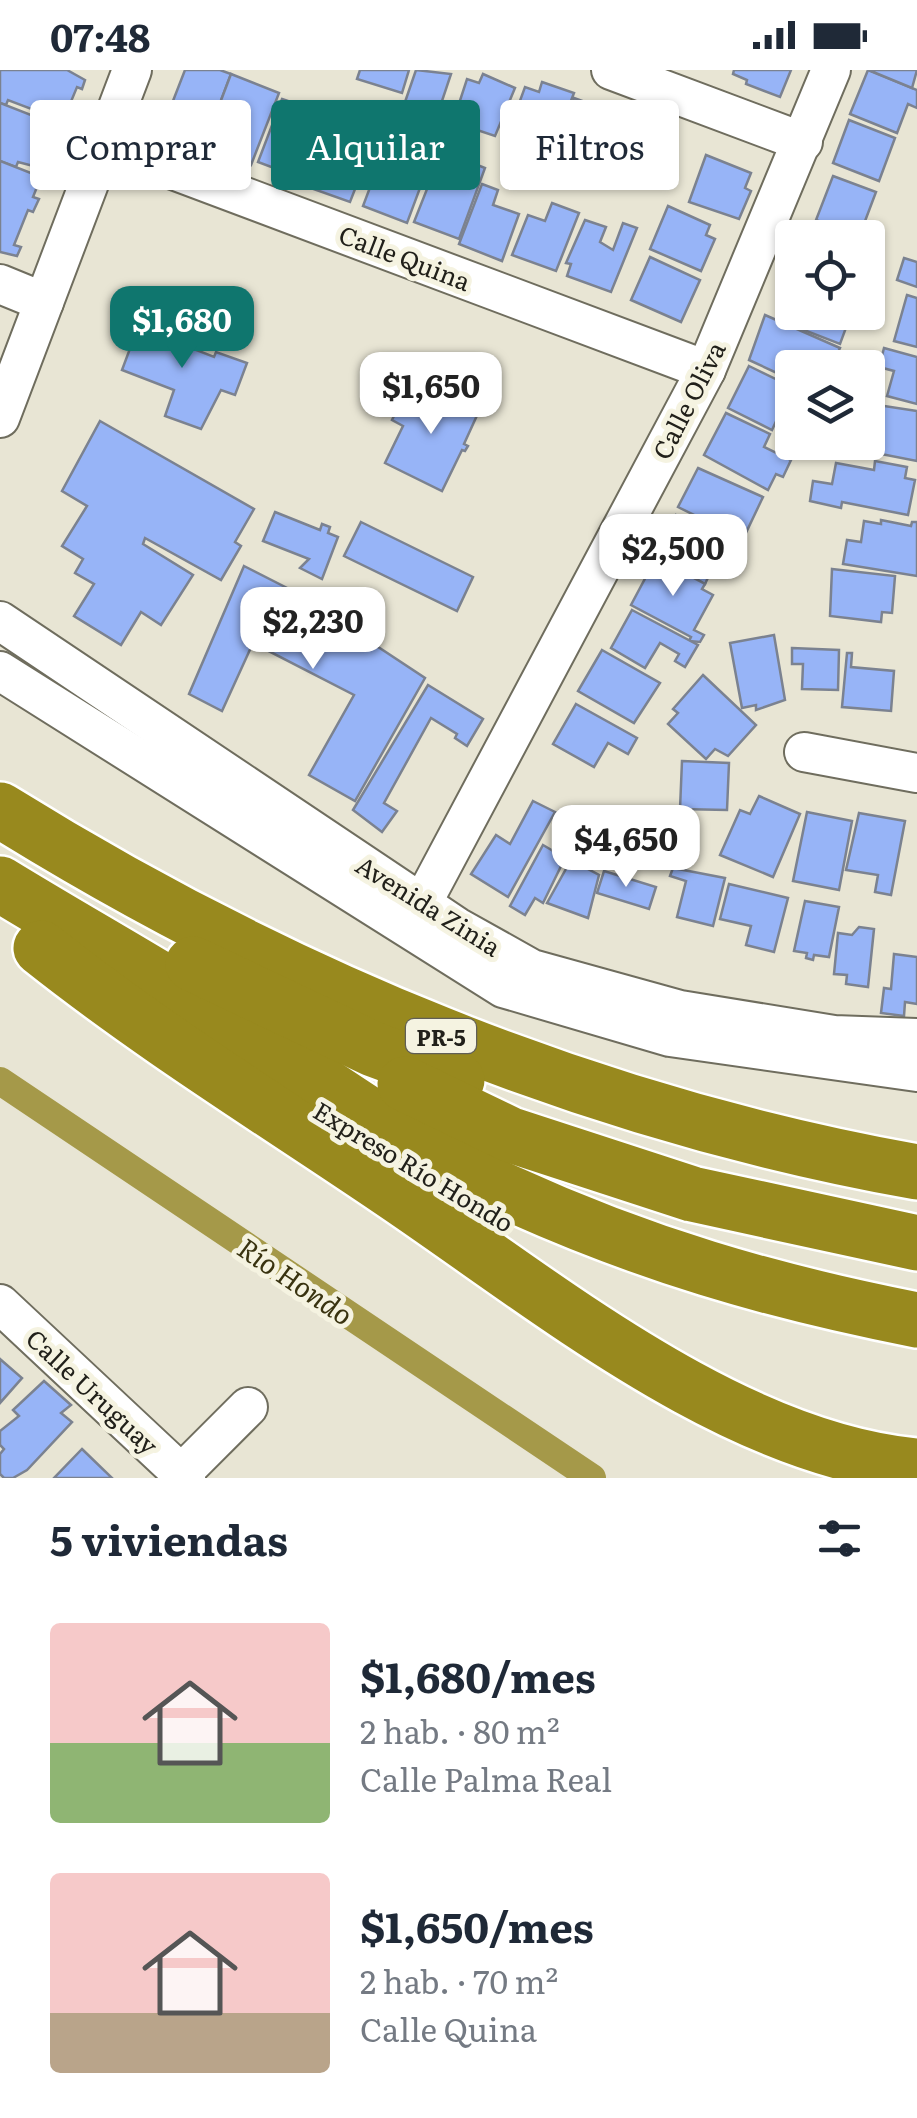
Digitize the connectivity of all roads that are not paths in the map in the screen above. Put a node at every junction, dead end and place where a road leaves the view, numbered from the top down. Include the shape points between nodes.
1 (132, 70) edge
2 (610, 70) edge
3 (832, 70) edge
4 (121, 100) edge
5 (803, 142) junction
6 (87, 190) edge
7 (227, 190) edge
8 (0, 284) edge
9 (44, 302) junction
10 (706, 370) junction
11 (0, 418) edge
12 (0, 621) edge
13 (0, 671) edge
14 (804, 752) dead end
15 (917, 773) edge
16 (0, 810) edge
17 (0, 852) edge
18 (0, 884) edge
19 (415, 917) junction
20 (20, 935) edge
21 (224, 981) junction
22 (917, 1038) edge
23 (264, 1044) junction
24 (917, 1072) edge
25 (917, 1172) edge
26 (917, 1206) edge
27 (917, 1242) edge
28 (917, 1277) edge
29 (0, 1304) edge
30 (917, 1320) edge
31 (917, 1352) edge
32 (248, 1407) dead end
33 (907, 1469) edge
34 (182, 1476) edge

1 - 4 street
2 - 5 street
3 - 5 street, Calle Oliva
5 - 10 street, Calle Oliva
6 - 9 street
7 - 10 street, Calle Quina
8 - 9 street
9 - 11 street
10 - 19 street, Calle Oliva
12 - 19 street, Avenida Zinia
13 - 19 street, Avenida Zinia
14 - 15 street
16 - 25 highway, PR-5 via 220,935 459,1043 678,1117
17 - 21 highway
18 - 23 highway
19 - 22 street, Avenida Zinia via 457,928 532,968 662,1004 834,1035
19 - 24 street, Avenida Zinia via 503,988 670,1037
20 - 31 highway, Expreso Río Hondo via 545,1242 636,1282 763,1322
20 - 33 highway via 133,1021 677,1380 788,1434
21 - 26 highway via 494,1095 747,1174
21 - 27 highway via 317,1041 512,1135 692,1194
23 - 28 highway via 500,1152 695,1226
23 - 30 highway via 364,1115 503,1190 673,1260 796,1296
29 - 34 street, Calle Uruguay
32 - 34 street

